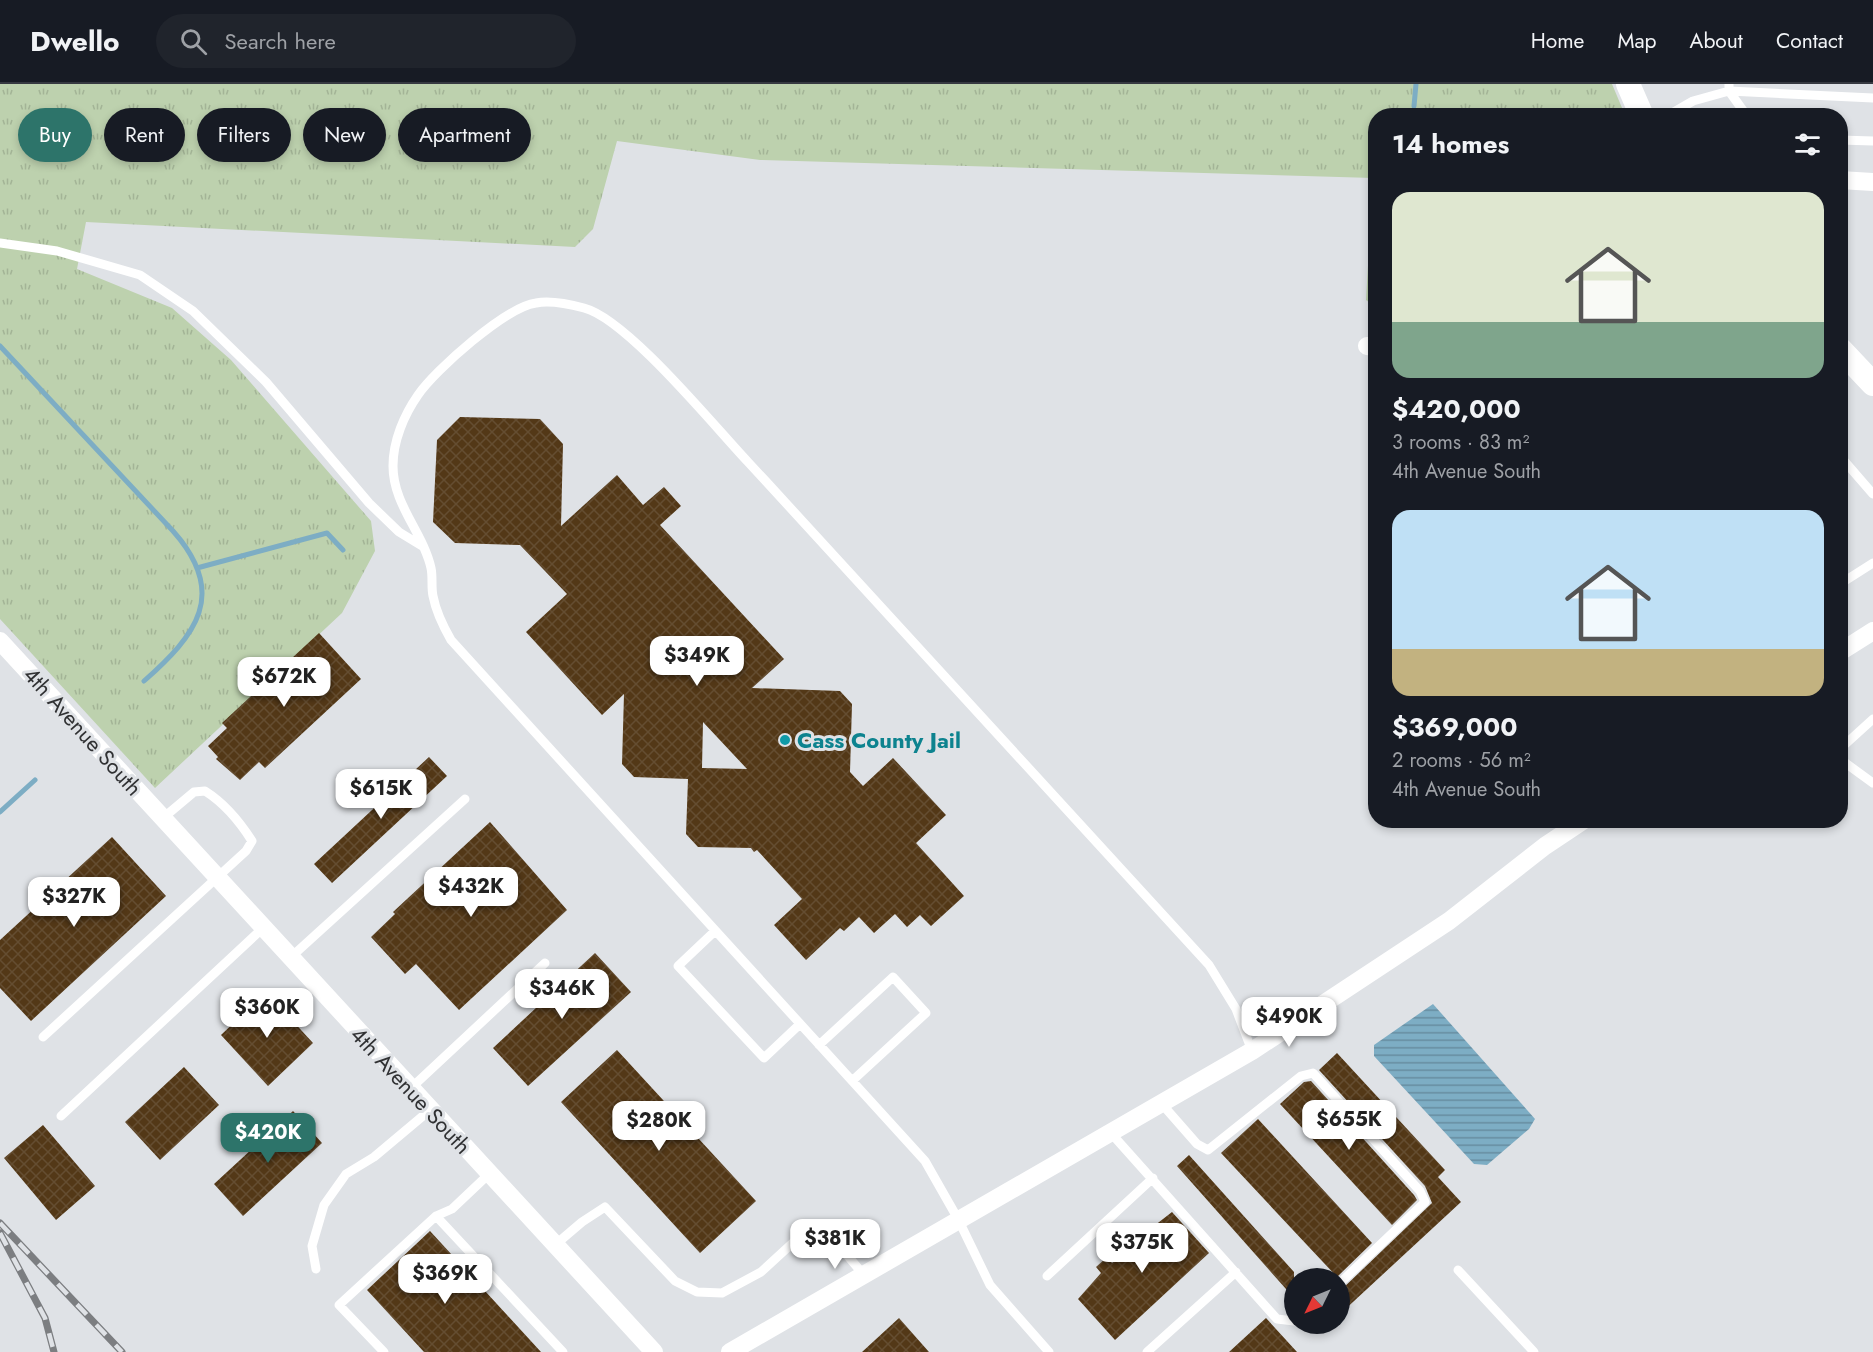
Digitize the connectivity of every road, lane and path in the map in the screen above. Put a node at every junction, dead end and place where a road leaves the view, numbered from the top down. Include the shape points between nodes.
1 (1628, 84) edge
2 (1729, 87) edge
3 (1873, 98) edge
4 (1638, 108) edge
5 (1681, 108) edge
6 (1742, 108) edge
7 (1848, 140) edge
8 (1873, 141) edge
9 (1848, 180) edge
10 (1873, 182) edge
11 (0, 243) edge
12 (1848, 357) edge
13 (1873, 384) edge
14 (1848, 465) edge
15 (1873, 494) edge
16 (422, 546) junction
17 (1873, 563) edge
18 (1848, 579) edge
19 (1873, 631) edge
20 (0, 641) edge
21 (1848, 647) edge
22 (1873, 719) edge
23 (1848, 742) edge
24 (1848, 765) edge
25 (1873, 783) edge
26 (465, 799) dead end
27 (163, 818) junction
28 (1572, 828) edge
29 (216, 877) junction
30 (263, 928) junction
31 (715, 931) junction
32 (290, 958) junction
33 (545, 963) dead end
34 (800, 1024) junction
35 (43, 1037) dead end
36 (819, 1045) junction
37 (1252, 1051) junction
38 (852, 1081) junction
39 (410, 1089) junction
40 (1161, 1103) junction
41 (430, 1110) junction
42 (61, 1116) dead end
43 (1110, 1132) junction
44 (489, 1174) junction
45 (1153, 1178) junction
46 (436, 1216) junction
47 (958, 1219) junction
48 (555, 1245) junction
49 (316, 1269) dead end
50 (1458, 1270) dead end
51 (1236, 1272) junction
52 (1350, 1273) edge
53 (863, 1274) junction
54 (1047, 1276) dead end
55 (1284, 1320) edge
56 (384, 1352) edge
57 (563, 1352) edge
58 (654, 1352) edge
59 (730, 1352) edge
60 (1049, 1352) edge
61 (1147, 1352) edge
62 (1534, 1352) edge

1 - 4 street
2 - 3 lane
2 - 5 lane
2 - 6 lane
7 - 8 lane
9 - 10 street
11 - 16 lane via 57,251 140,274 193,311 266,382 369,503 399,532
12 - 13 street
14 - 15 lane
16 - 31 lane via 432,568 432,594 451,640
16 - 37 lane via 401,504 393,466 399,431 419,393 476,338 516,310 535,303 561,303 587,309 609,320 794,511 1209,965 1236,1009
17 - 18 lane
19 - 21 street
20 - 27 street, 4th Avenue South
22 - 23 lane
24 - 25 lane
26 - 32 lane
27 - 29 street, 4th Avenue South
27 - 29 lane via 194,792 205,791 238,822 252,841
28 - 37 street via 1458,915
29 - 30 street, 4th Avenue South
29 - 35 lane
30 - 32 street, 4th Avenue South
30 - 42 lane
31 - 34 lane
31 - 34 lane via 678,966 764,1058
32 - 39 street, 4th Avenue South
33 - 39 lane
34 - 36 lane
36 - 38 lane
36 - 38 lane via 893,977 926,1013
37 - 40 street
38 - 47 lane via 925,1161
39 - 41 street, 4th Avenue South
40 - 43 street
40 - 52 lane via 1197,1144 1208,1150 1301,1076 1313,1073 1420,1191 1425,1202
41 - 44 street, 4th Avenue South
41 - 49 lane via 346,1174 324,1205 312,1246
43 - 45 lane
43 - 47 street
44 - 46 lane via 452,1209
44 - 48 street, 4th Avenue South
45 - 51 lane
45 - 54 lane
46 - 56 lane via 339,1305
46 - 57 lane
47 - 53 street
47 - 60 lane via 990,1285
48 - 53 lane via 605,1207 675,1281 697,1292 722,1293 761,1272 798,1238 814,1233 830,1235
48 - 58 street, 4th Avenue South
50 - 62 lane
51 - 55 lane via 1276,1319
51 - 61 lane
53 - 59 street

